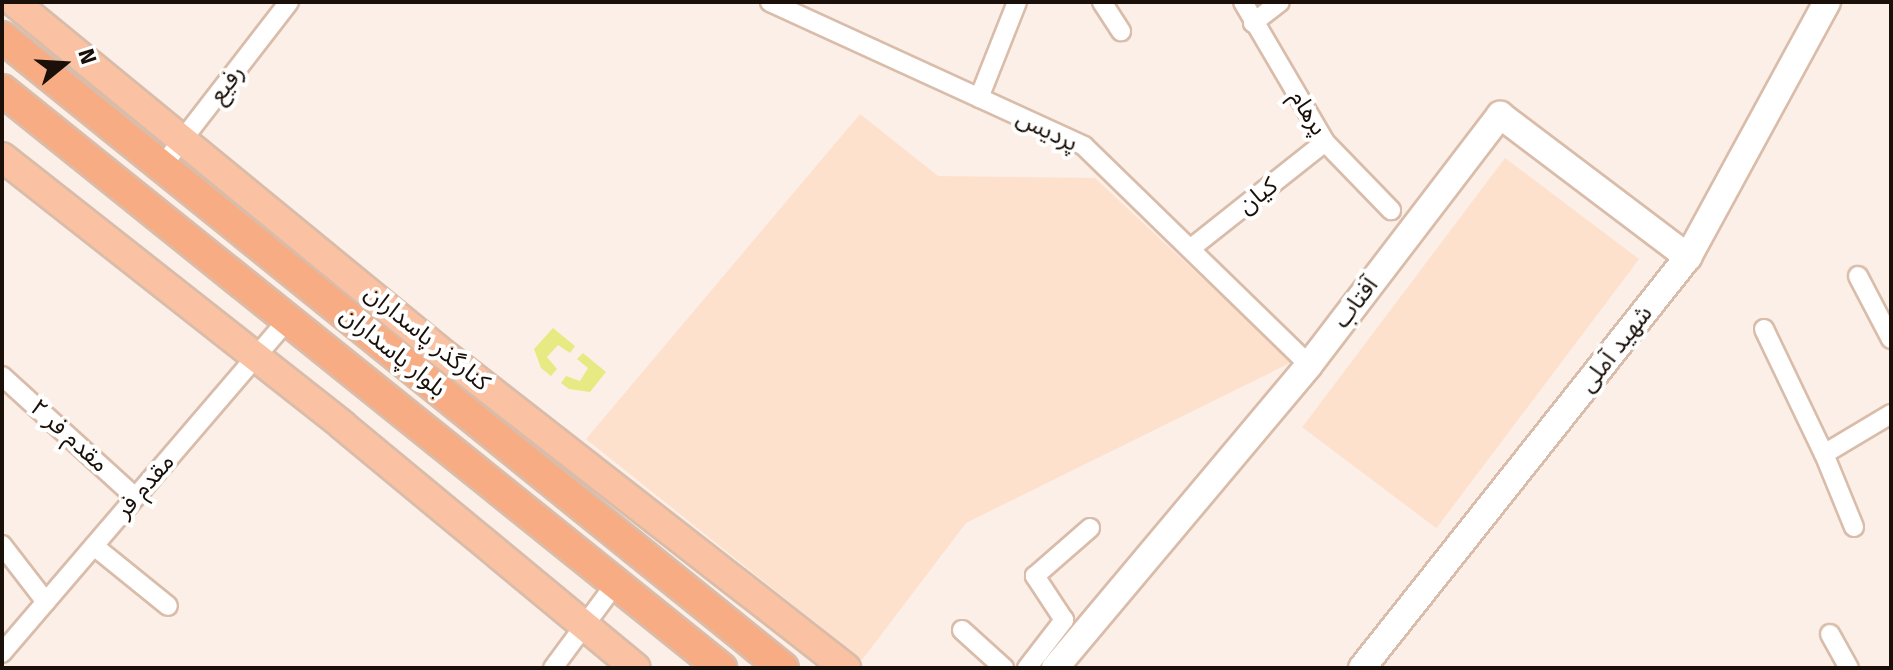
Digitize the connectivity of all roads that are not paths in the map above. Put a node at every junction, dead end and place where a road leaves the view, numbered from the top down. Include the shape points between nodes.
1 (14, 2) edge
2 (770, 2) edge
3 (1017, 2) edge
4 (1102, 2) edge
5 (1243, 2) edge
6 (1280, 2) edge
7 (1827, 2) edge
8 (284, 4) edge
9 (1253, 23) junction
10 (1121, 31) dead end
11 (2, 37) edge
12 (2, 90) edge
13 (979, 98) junction
14 (184, 139) junction
15 (1325, 142) junction
16 (2, 157) edge
17 (163, 165) junction
18 (1391, 210) dead end
19 (1190, 249) junction
20 (1688, 257) junction
21 (1858, 276) dead end
22 (288, 319) junction
23 (1764, 329) dead end
24 (1891, 339) edge
25 (255, 357) junction
26 (1309, 365) junction
27 (2, 376) edge
28 (1891, 414) edge
29 (1824, 454) junction
30 (135, 497) junction
31 (1854, 527) dead end
32 (1090, 528) dead end
33 (2, 545) edge
34 (94, 546) junction
35 (616, 583) junction
36 (46, 602) junction
37 (168, 606) dead end
38 (584, 626) junction
39 (962, 630) dead end
40 (1830, 634) dead end
41 (2, 653) edge
42 (553, 668) edge
43 (636, 668) edge
44 (721, 668) edge
45 (783, 668) edge
46 (846, 668) edge
47 (1004, 668) edge
48 (1027, 668) edge
49 (1055, 668) edge
50 (1362, 668) edge
51 (1849, 668) edge

1 - 14 main road, کنارگذر پاسداران
2 - 13 street, پردیس
3 - 13 street
4 - 10 street
5 - 9 street, پرهام
6 - 9 street
7 - 20 main road, شهید آملی
8 - 14 street, رفیع
9 - 15 street, پرهام
11 - 17 highway, بلوار پاسداران
12 - 22 highway, بلوار پاسداران
13 - 19 street, پردیس via 1084,146
14 - 17 street, رفیع
14 - 46 main road, کنارگذر پاسداران via 437,349
15 - 18 street, پرهام
15 - 19 street, کیان
16 - 25 main road
17 - 45 highway, بلوار پاسداران
19 - 26 street, پردیس
20 - 26 main road, آفتاب via 1500,115
20 - 50 main road, شهید آملی
21 - 24 street
22 - 25 street, مقدم فر
22 - 35 highway, بلوار پاسداران
23 - 29 street
25 - 30 street, مقدم فر
25 - 38 main road
26 - 49 main road, آفتاب
27 - 30 street, مقدم فر ۲
28 - 29 street
29 - 31 street
30 - 34 street, مقدم فر
32 - 48 street via 1035,576 1064,620
33 - 36 street
34 - 36 street, مقدم فر
34 - 37 street
35 - 38 street
35 - 44 highway, بلوار پاسداران
36 - 41 street, مقدم فر
38 - 42 street
38 - 43 main road
39 - 47 street
40 - 51 street

